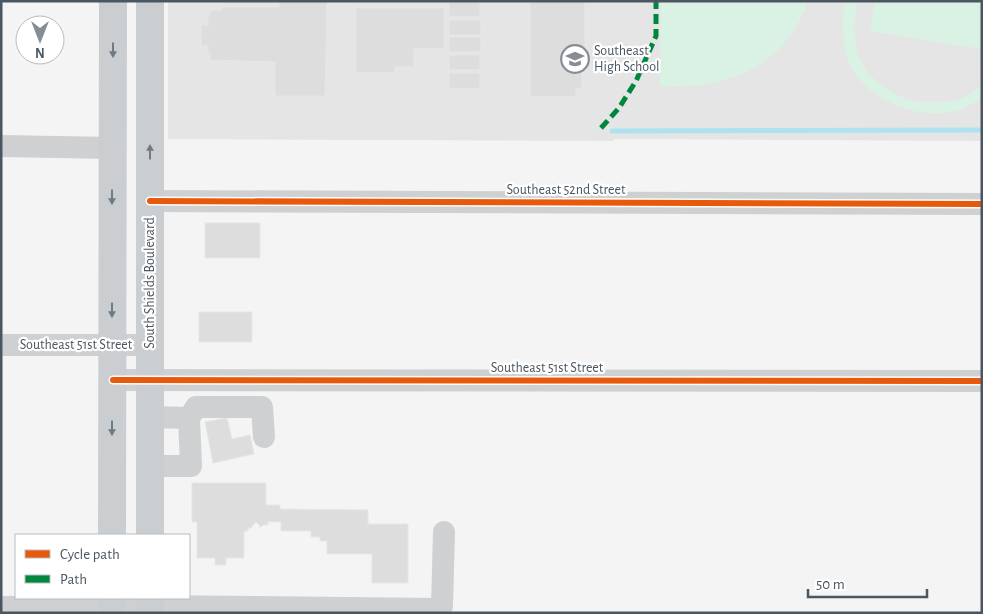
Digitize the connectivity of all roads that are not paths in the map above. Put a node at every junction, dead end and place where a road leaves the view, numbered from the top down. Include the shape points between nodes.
1 (113, 1) edge
2 (150, 1) edge
3 (1, 146) edge
4 (113, 148) junction
5 (150, 201) junction
6 (982, 204) edge
7 (1, 345) edge
8 (112, 345) junction
9 (151, 345) junction
10 (151, 379) junction
11 (196, 379) junction
12 (113, 380) junction
13 (982, 381) edge
14 (193, 412) junction
15 (151, 417) junction
16 (264, 437) dead end
17 (150, 466) junction
18 (444, 532) dead end
19 (112, 534) edge
20 (150, 534) edge
21 (112, 605) edge
22 (150, 605) edge
23 (2, 609) edge

1 -> 4 main road
5 -> 2 main road, South Shields Boulevard
3 - 4 street
4 -> 8 main road
5 - 6 street, Southeast 52nd Street
5 - 9 main road, South Shields Boulevard
7 - 8 street, Southeast 51st Street
8 - 9 street, Southeast 51st Street
8 - 12 main road
9 - 10 main road, South Shields Boulevard
10 - 11 street, Southeast 51st Street
10 - 12 street, Southeast 51st Street
10 - 15 main road, South Shields Boulevard
11 - 13 street, Southeast 51st Street
11 - 14 street
12 -> 19 main road
14 - 15 street
14 - 16 street via 262,407
14 - 17 street via 191,466
15 - 17 main road, South Shields Boulevard
17 - 20 main road, South Shields Boulevard
18 - 22 street via 442,606 438,609
21 - 22 street
21 - 23 street

